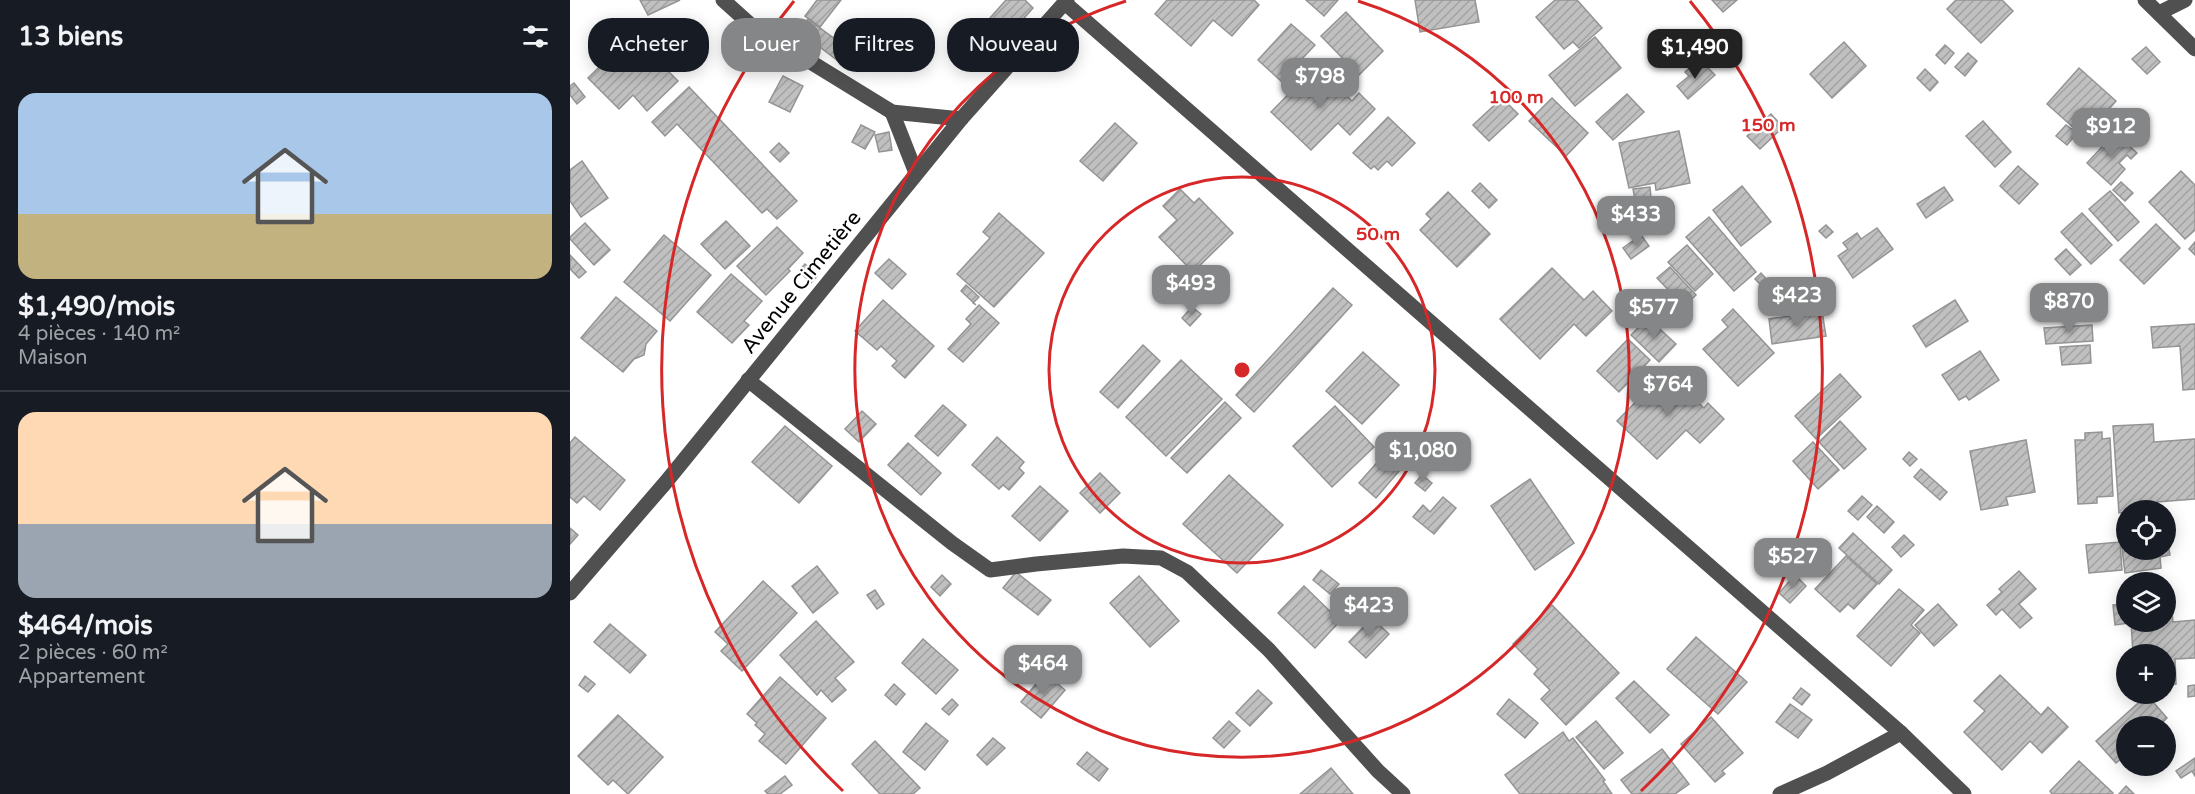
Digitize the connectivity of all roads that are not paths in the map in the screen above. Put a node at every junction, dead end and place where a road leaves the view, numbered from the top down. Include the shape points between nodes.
1 (723, 0) edge
2 (2145, 0) edge
3 (2185, 0) edge
4 (1066, 1) edge
5 (2159, 13) junction
6 (2195, 49) edge
7 (892, 112) junction
8 (961, 119) junction
9 (916, 173) junction
10 (748, 380) junction
11 (570, 593) edge
12 (1901, 733) junction
13 (1403, 794) edge
14 (1780, 794) edge
15 (1964, 794) edge

1 - 7 street via 752,26
2 - 5 street
3 - 5 street
4 - 8 street, Avenue Cimetière
4 - 12 street
5 - 6 street
7 - 8 street
7 - 9 street
8 - 9 street, Avenue Cimetière
9 - 10 street, Avenue Cimetière
10 - 11 street, Avenue Cimetière
10 - 13 street via 990,570 1123,556 1161,558 1187,572 1269,650
12 - 14 street
12 - 15 street

